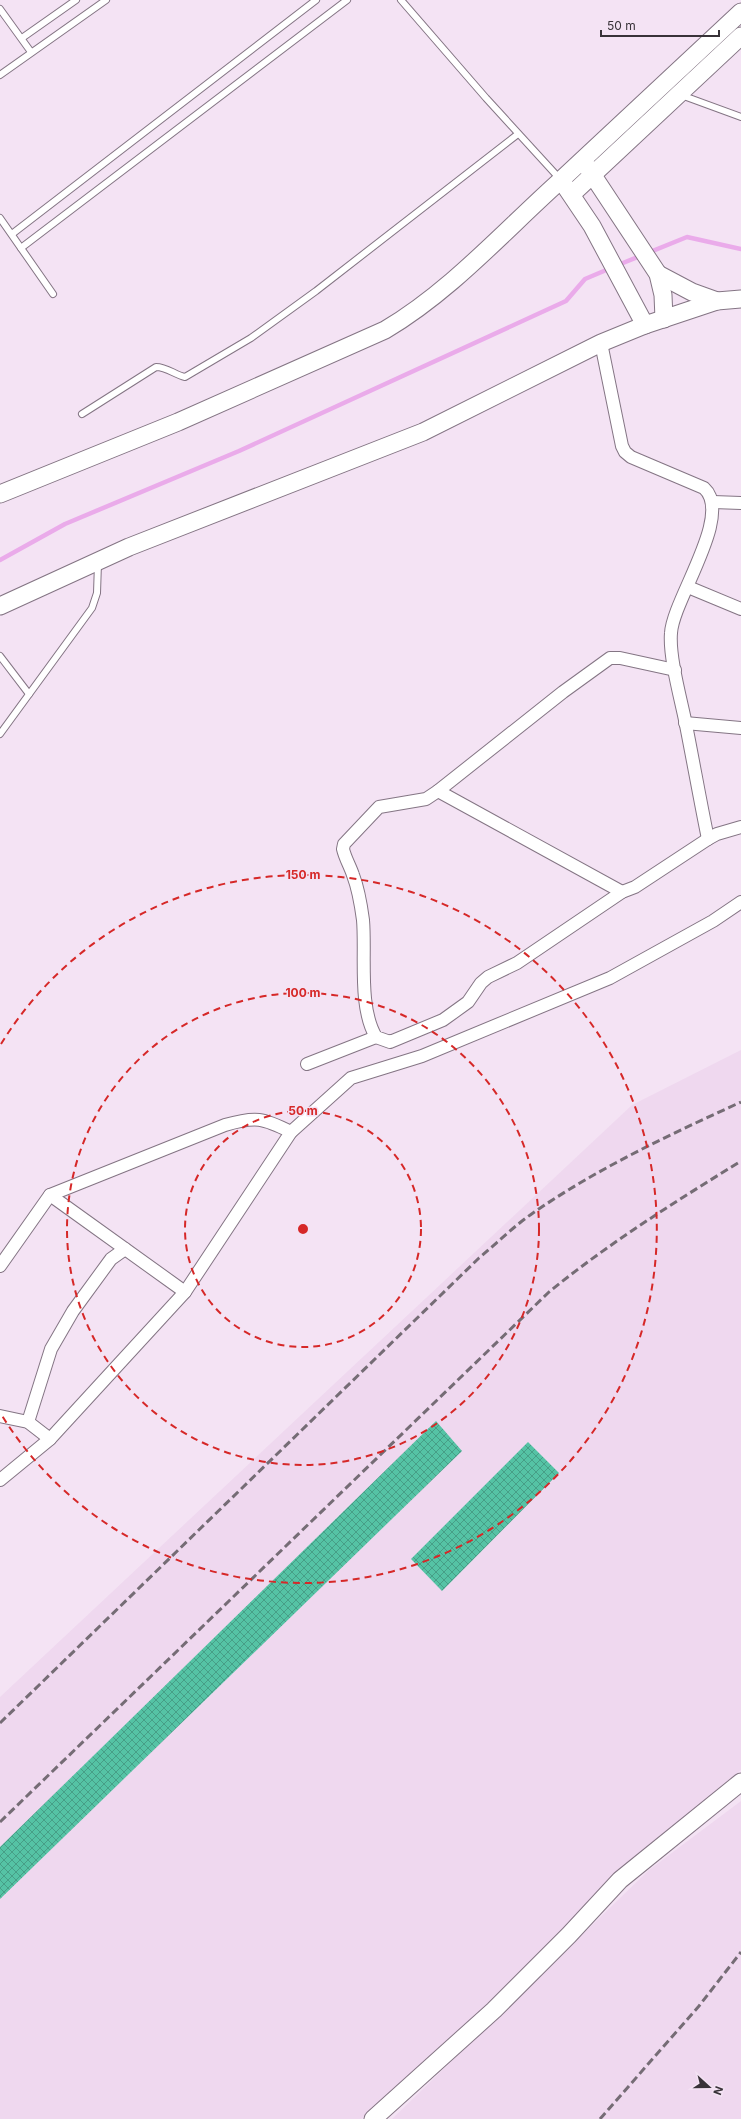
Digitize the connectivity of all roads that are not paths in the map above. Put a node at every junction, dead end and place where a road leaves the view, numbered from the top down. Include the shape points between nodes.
1 (76, 0) edge
2 (106, 0) edge
3 (316, 0) edge
4 (347, 0) edge
5 (401, 0) edge
6 (0, 9) edge
7 (741, 12) edge
8 (741, 36) edge
9 (22, 38) junction
10 (32, 52) junction
11 (0, 75) edge
12 (680, 94) junction
13 (741, 117) edge
14 (518, 134) junction
15 (583, 160) junction
16 (593, 174) junction
17 (561, 180) junction
18 (572, 194) junction
19 (0, 218) edge
20 (12, 234) junction
21 (21, 248) junction
22 (655, 270) junction
23 (53, 294) dead end
24 (741, 299) edge
25 (717, 301) junction
26 (664, 319) junction
27 (645, 325) junction
28 (602, 344) junction
29 (82, 414) dead end
30 (0, 494) edge
31 (713, 502) junction
32 (741, 503) edge
33 (97, 562) junction
34 (688, 587) junction
35 (0, 606) edge
36 (741, 610) edge
37 (0, 656) edge
38 (675, 670) junction
39 (29, 694) junction
40 (685, 723) junction
41 (741, 728) edge
42 (0, 734) edge
43 (438, 791) junction
44 (741, 827) edge
45 (708, 840) junction
46 (622, 892) junction
47 (741, 902) edge
48 (376, 1037) junction
49 (307, 1064) dead end
50 (291, 1132) junction
51 (50, 1196) junction
52 (125, 1249) junction
53 (0, 1266) edge
54 (185, 1292) junction
55 (0, 1416) edge
56 (28, 1422) junction
57 (50, 1439) junction
58 (0, 1480) edge
59 (741, 1782) edge
60 (373, 2119) edge

1 - 9 lane
2 - 10 lane
3 - 20 lane
4 - 21 lane
5 - 14 lane
6 - 9 lane
7 - 15 street
8 - 12 street
9 - 10 lane
10 - 11 lane
12 - 13 lane
12 - 16 street
14 - 17 lane
14 - 29 lane via 388,236 251,338 185,377 156,367
15 - 16 street
15 - 17 street
16 - 18 street
16 - 22 street
17 - 18 street
17 - 30 street via 436,295 412,314 385,330 178,422
18 - 27 street
19 - 20 lane
20 - 21 lane
21 - 23 lane
22 - 25 street via 681,287
22 - 26 street via 663,295
24 - 25 street
25 - 26 street
26 - 27 street
27 - 28 street
28 - 31 street via 625,452 631,457 704,488 710,493
28 - 33 street via 423,432 129,547
31 - 32 street
31 - 34 street via 710,529
33 - 35 street
33 - 39 lane via 98,586 92,608
34 - 36 street
34 - 38 street via 671,633
37 - 39 lane
38 - 40 street
38 - 43 street via 610,658
39 - 42 lane
40 - 41 street
40 - 45 street
43 - 46 street
43 - 48 street via 426,798 379,807 342,849 354,876 363,920 366,1001
44 - 45 street via 717,834
45 - 46 street via 636,887
46 - 48 street via 517,962 488,977 468,1002 443,1020 390,1042
47 - 50 street via 713,921 610,978 422,1056 351,1078
48 - 49 street
50 - 51 street via 267,1120 248,1118
50 - 54 street
51 - 52 street
51 - 53 street
52 - 54 street
52 - 56 street via 110,1258 54,1343
54 - 57 street
55 - 56 street
56 - 57 street
57 - 58 street
59 - 60 street via 620,1880 494,2010

